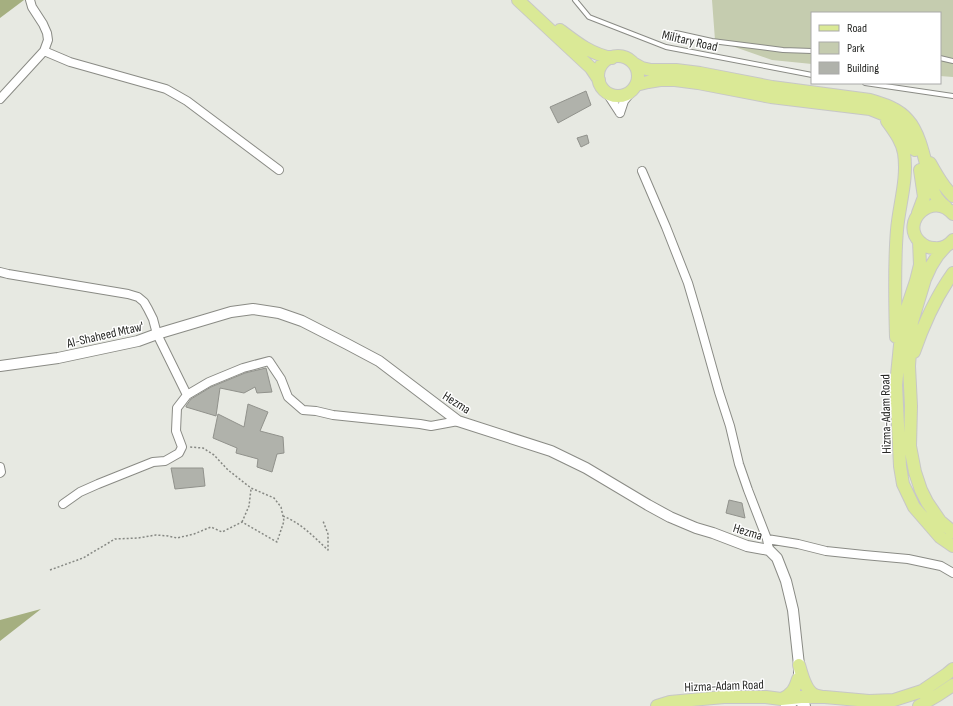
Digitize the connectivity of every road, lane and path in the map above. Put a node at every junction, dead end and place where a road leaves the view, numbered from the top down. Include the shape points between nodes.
1 (30, 0) edge
2 (519, 0) edge
3 (575, 0) edge
4 (676, 33) dead end
5 (44, 51) junction
6 (811, 51) edge
7 (612, 58) junction
8 (941, 58) edge
9 (953, 61) edge
10 (633, 63) junction
11 (811, 74) edge
12 (599, 80) junction
13 (873, 84) edge
14 (634, 88) junction
15 (607, 93) junction
16 (953, 96) edge
17 (0, 99) edge
18 (882, 113) junction
19 (918, 140) junction
20 (279, 170) dead end
21 (642, 171) dead end
22 (953, 196) edge
23 (949, 211) edge
24 (918, 213) junction
25 (919, 241) junction
26 (949, 243) edge
27 (0, 272) edge
28 (953, 273) edge
29 (157, 334) junction
30 (0, 366) edge
31 (909, 366) junction
32 (896, 385) junction
33 (186, 395) junction
34 (458, 421) junction
35 (182, 446) junction
36 (0, 467) edge
37 (0, 474) edge
38 (251, 488) junction
39 (63, 504) dead end
40 (283, 516) junction
41 (324, 521) dead end
42 (242, 522) junction
43 (953, 532) edge
44 (767, 539) junction
45 (953, 546) edge
46 (769, 550) junction
47 (50, 570) dead end
48 (953, 573) edge
49 (799, 665) junction
50 (953, 669) edge
51 (798, 679) junction
52 (953, 685) edge
53 (825, 697) junction
54 (801, 702) edge
55 (784, 703) edge
56 (656, 706) edge
57 (919, 706) edge

1 - 5 street via 47,33 48,40
2 - 7 main road via 591,52
2 - 12 main road via 591,68
3 - 11 lane, Military Road via 589,17 666,47
4 - 6 lane via 712,41
5 - 17 street
5 - 20 street via 70,62 166,89 187,101
7 - 10 main road via 623,57
7 - 12 main road via 601,66
8 - 9 lane
10 - 14 main road via 638,74
10 - 19 main road via 651,70 700,73 772,87 882,103 908,119
12 - 15 main road
13 - 16 lane
14 - 15 main road via 626,95
14 - 15 street via 624,101 620,114
14 - 18 main road via 648,82 675,80 771,97 870,109
18 - 24 main road, Hizma-Adam Road via 904,129 917,156 924,197
18 - 32 main road via 898,137 904,152 905,165 897,230
19 - 22 main road via 946,190
19 - 23 main road via 931,185 937,198
21 - 44 street via 688,283 739,464
23 - 24 main road via 939,205 931,205
24 - 25 main road, Hizma-Adam Road via 914,227
25 - 26 main road via 931,248 939,248
25 - 32 main road, Hizma-Adam Road via 920,265 906,311
26 - 31 main road, Hizma-Adam Road via 928,272 916,305 912,322
27 - 29 street via 138,297 148,309
28 - 31 main road via 930,310
29 - 30 street, Al-Shaheed Mtaw' via 138,341 58,358
29 - 33 street, Al-Shaheed Mtaw'
29 - 34 street, Hezma via 231,312 253,309 279,313 302,321 379,361
31 - 43 main road, Hizma-Adam Road via 910,446 915,472 927,502 940,521
32 - 45 main road, Hizma-Adam Road via 903,484 914,507 928,525
33 - 34 street via 243,368 269,361 288,397 303,410 431,426
33 - 35 street via 177,408 176,431
34 - 46 street, Hezma via 551,451 586,468 670,517 747,546
35 - 38 path via 203,448
35 - 39 street via 179,453 166,461 153,462 98,484
36 - 37 street
38 - 40 path via 274,498 281,507
38 - 42 path via 249,506
40 - 41 path via 312,534 328,550 328,534
40 - 42 path via 284,521 277,542
42 - 47 path via 222,532 211,527 177,538 156,535 115,539 83,558
44 - 46 street
44 - 48 street via 826,551 908,559 941,566
46 - 49 street via 777,558 786,580
49 - 51 street
49 - 53 main road via 810,692
50 - 53 main road, Hizma-Adam Road via 922,691 894,700 868,701
51 - 54 street
51 - 55 main road via 796,688
52 - 57 main road
53 - 54 main road, Hizma-Adam Road
54 - 55 main road, Hizma-Adam Road
55 - 56 main road, Hizma-Adam Road via 766,697 724,697 670,702

